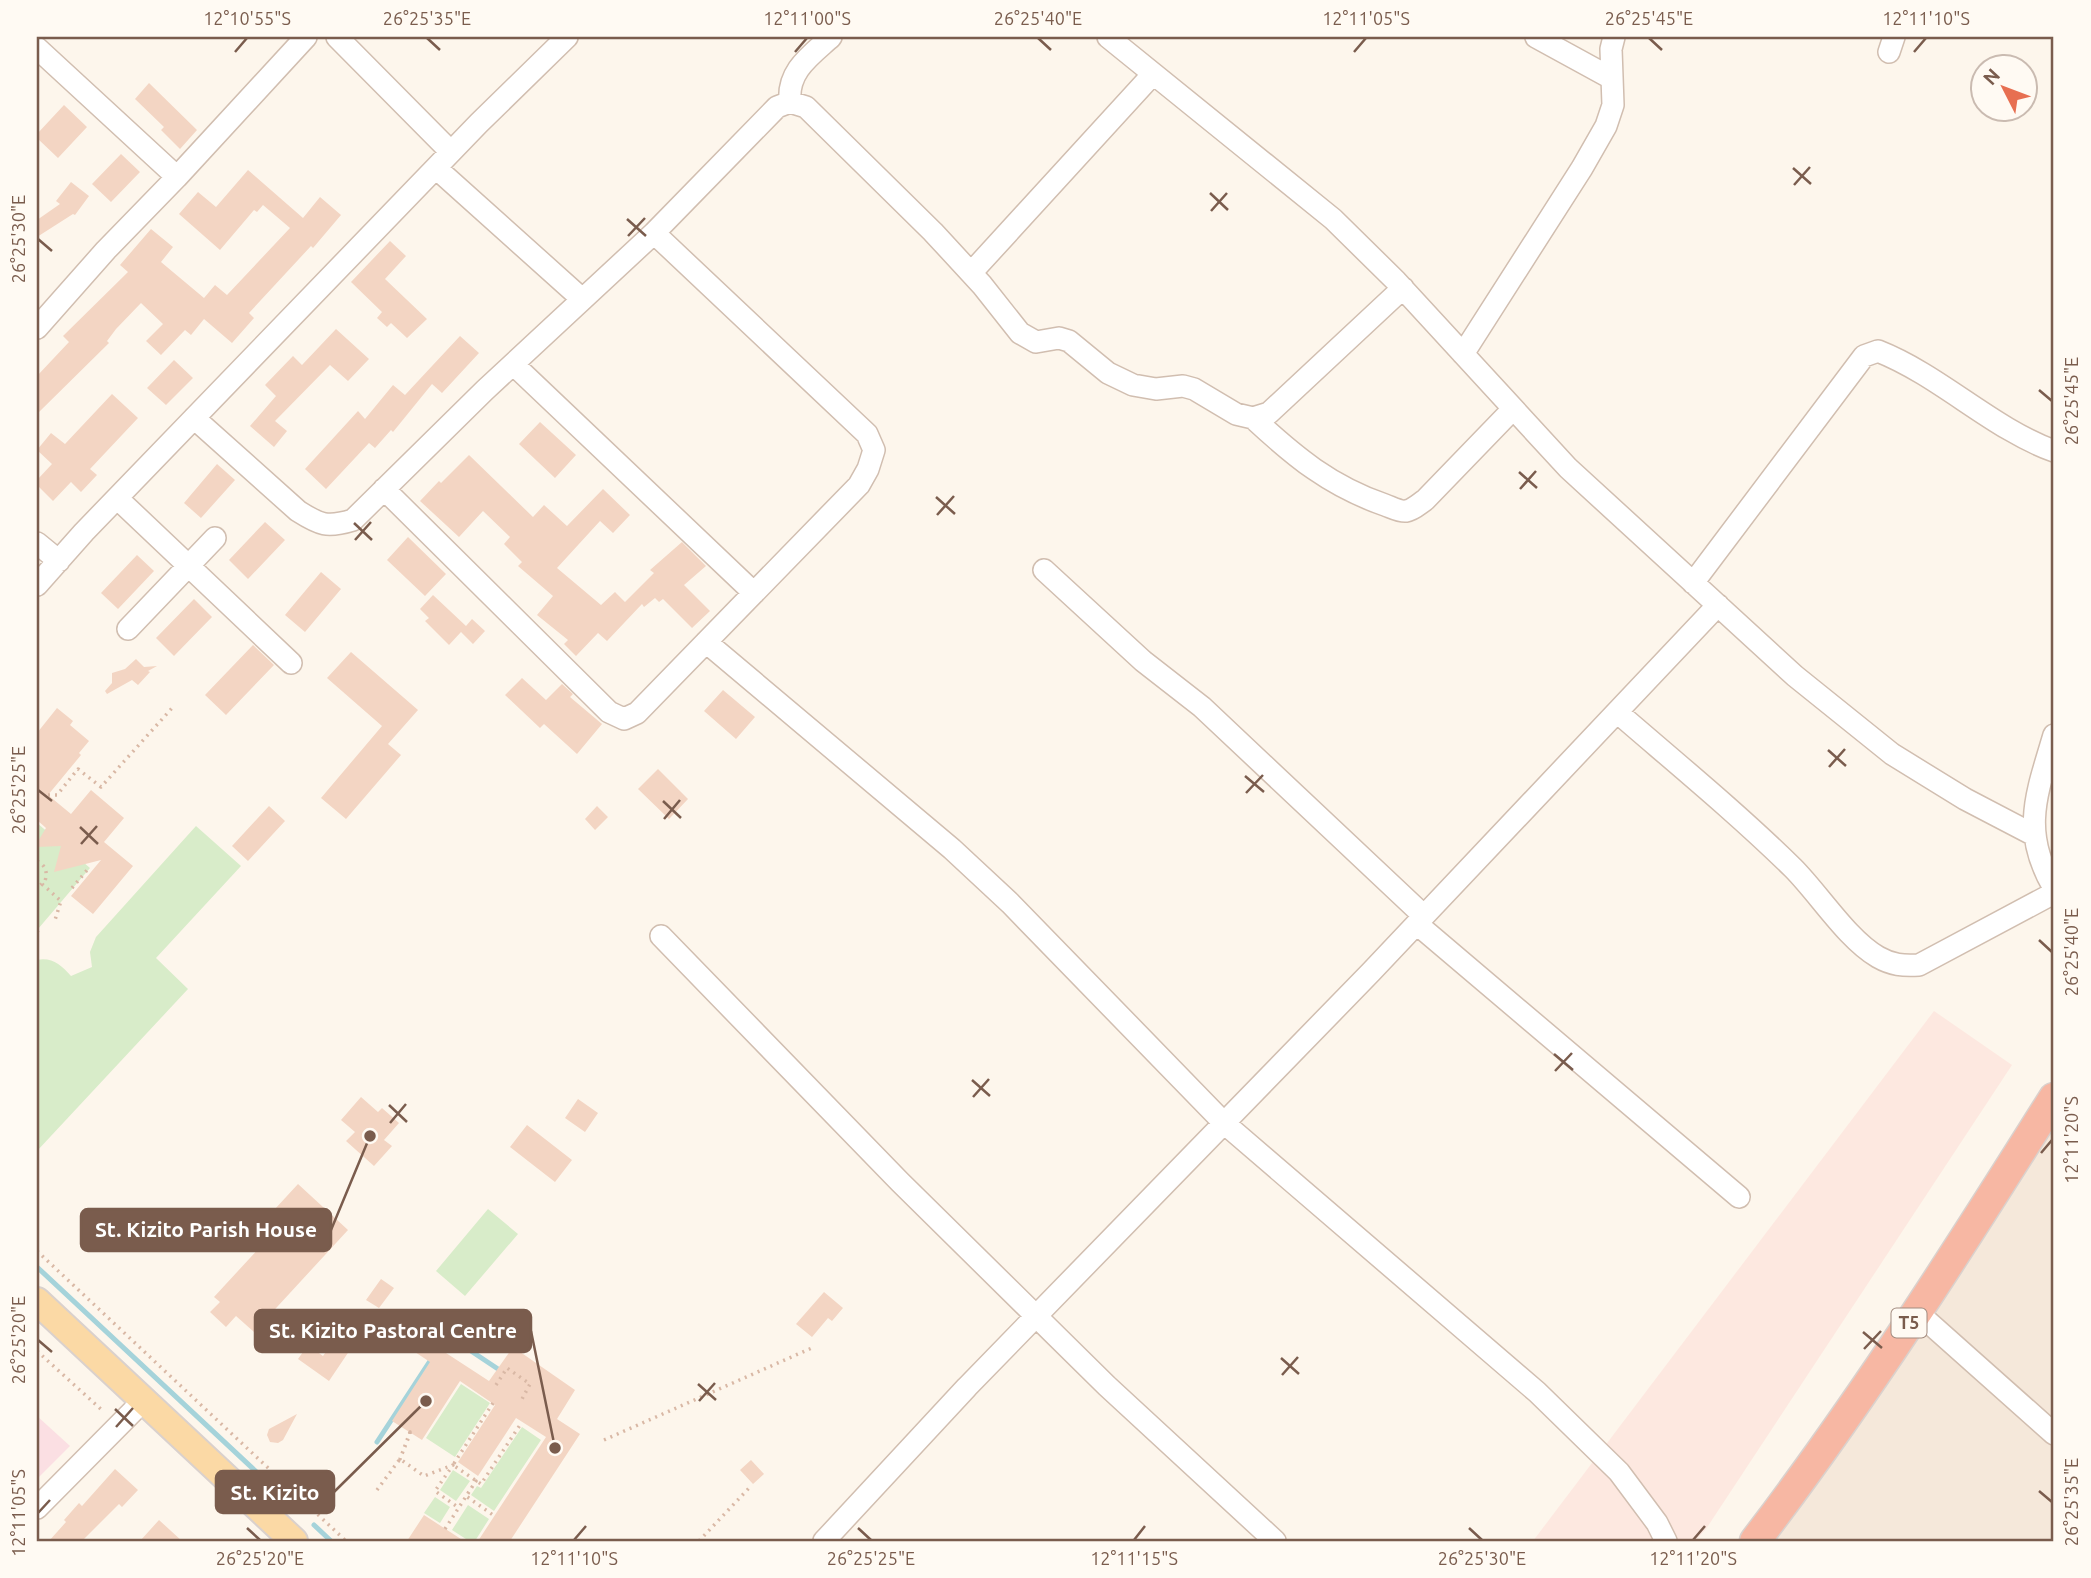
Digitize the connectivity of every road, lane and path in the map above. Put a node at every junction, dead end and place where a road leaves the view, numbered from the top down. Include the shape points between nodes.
1 (306, 37) edge
2 (337, 37) edge
3 (567, 37) edge
4 (831, 37) edge
5 (1108, 37) edge
6 (1536, 37) edge
7 (1614, 37) edge
8 (37, 48) edge
9 (1153, 74) junction
10 (1611, 78) junction
11 (790, 102) junction
12 (452, 152) junction
13 (436, 168) junction
14 (177, 177) junction
15 (654, 233) junction
16 (971, 273) junction
17 (1403, 288) junction
18 (582, 299) junction
19 (37, 328) edge
20 (1463, 354) junction
21 (513, 364) junction
22 (1513, 409) junction
23 (194, 418) junction
24 (1253, 418) junction
25 (2054, 451) edge
26 (384, 489) junction
27 (117, 498) junction
28 (215, 538) dead end
29 (37, 543) edge
30 (59, 561) junction
31 (189, 567) junction
32 (1044, 570) dead end
33 (1693, 583) junction
34 (37, 585) edge
35 (754, 593) junction
36 (1718, 606) junction
37 (128, 629) dead end
38 (706, 642) junction
39 (291, 663) dead end
40 (173, 707) dead end
41 (1617, 712) junction
42 (2054, 735) edge
43 (48, 795) dead end
44 (2034, 835) junction
45 (37, 861) edge
46 (88, 869) dead end
47 (42, 884) junction
48 (37, 888) edge
49 (72, 888) dead end
50 (2054, 888) edge
51 (2054, 893) edge
52 (55, 920) dead end
53 (1420, 920) junction
54 (37, 932) edge
55 (43, 935) dead end
56 (661, 936) dead end
57 (2054, 1098) edge
58 (1224, 1123) junction
59 (1739, 1197) dead end
60 (37, 1251) edge
61 (37, 1301) edge
62 (1917, 1312) junction
63 (1037, 1315) junction
64 (814, 1347) dead end
65 (37, 1351) edge
66 (496, 1385) dead end
67 (144, 1401) junction
68 (521, 1401) dead end
69 (493, 1403) dead end
70 (522, 1422) dead end
71 (118, 1426) junction
72 (2054, 1434) edge
73 (604, 1440) dead end
74 (400, 1458) junction
75 (453, 1465) junction
76 (476, 1481) junction
77 (750, 1487) dead end
78 (377, 1490) dead end
79 (37, 1508) edge
80 (458, 1508) junction
81 (494, 1514) dead end
82 (445, 1529) dead end
83 (294, 1541) edge
84 (346, 1541) edge
85 (699, 1541) edge
86 (824, 1541) edge
87 (1275, 1541) edge
88 (1667, 1541) edge
89 (1755, 1541) edge

1 - 14 street
2 - 12 street
3 - 12 street
4 - 11 street via 794,74
5 - 9 street
6 - 10 street
7 - 10 street
8 - 14 street
9 - 16 street
9 - 17 street via 1333,219
10 - 20 street via 1614,105 1606,126
11 - 15 street via 777,107
11 - 16 street via 806,107
12 - 13 street
13 - 18 street
13 - 23 street
14 - 19 street
15 - 18 street
15 - 35 street via 867,433 874,450 859,485
16 - 24 street via 1020,333 1036,342 1069,341 1108,373 1133,385 1194,389 1236,414
17 - 20 street
17 - 24 street via 1269,414
18 - 21 street
20 - 22 street
21 - 26 street
21 - 35 street
22 - 24 street via 1425,500 1404,512 1324,478
22 - 33 street via 1568,468
23 - 26 street via 298,512 317,523 334,526 353,520
23 - 27 street
25 - 33 street via 1893,357 1878,351 1864,356
26 - 38 street via 616,716 624,719 637,713
27 - 30 street
27 - 31 street
28 - 31 street
29 - 30 street
30 - 34 street
31 - 37 street
31 - 39 street
32 - 53 street via 1202,708
33 - 36 street
35 - 38 street
36 - 41 street
36 - 44 street via 1892,754
38 - 58 street via 952,849
40 - 43 path via 101,788 78,769 57,795
41 - 51 street via 1760,835 1855,939 1877,957 1900,967 1919,965
41 - 53 street
42 - 44 street via 2035,802
44 - 50 street
45 - 47 path via 46,872
46 - 49 path
47 - 48 path
47 - 52 path via 61,901
53 - 58 street
53 - 59 street
54 - 55 path
56 - 63 street via 900,1182
57 - 62 highway, T5
58 - 63 street
58 - 88 street via 1537,1392 1619,1472
60 - 84 path
61 - 67 main road
62 - 72 street
62 - 89 highway, T5
63 - 86 street
63 - 87 street
64 - 73 path
65 - 71 path
66 - 68 path via 507,1368 530,1384
67 - 71 street
67 - 83 main road
69 - 75 path
70 - 76 path via 481,1484
71 - 79 street
74 - 74 path via 410,1434 410,1432 407,1441
74 - 75 path via 424,1476
74 - 78 path
75 - 76 path
75 - 80 path via 435,1491
76 - 80 path
76 - 81 path via 466,1496
77 - 85 path
80 - 82 path

